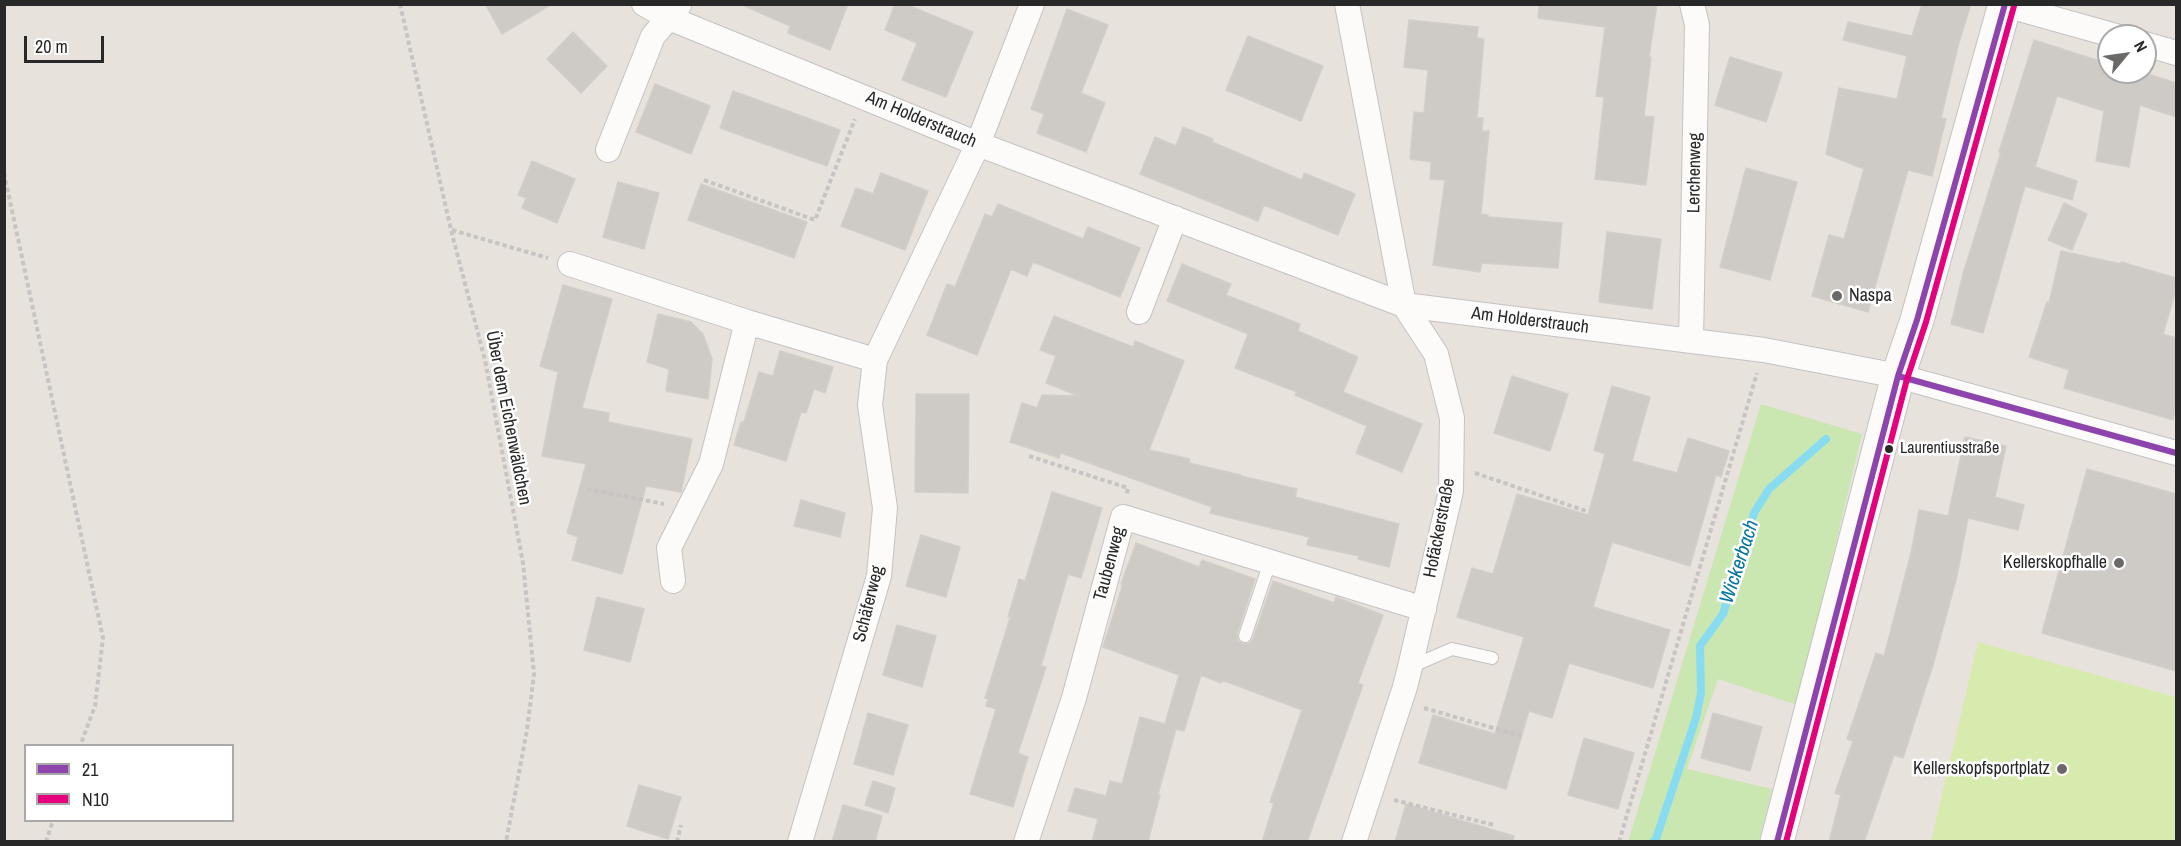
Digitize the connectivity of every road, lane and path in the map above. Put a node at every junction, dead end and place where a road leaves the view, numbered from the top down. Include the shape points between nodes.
1 (400, 4) edge
2 (644, 4) edge
3 (1032, 4) edge
4 (1347, 4) edge
5 (1692, 4) edge
6 (2005, 5) edge
7 (675, 11) edge
8 (2097, 31) edge
9 (2157, 47) edge
10 (2176, 53) edge
11 (864, 96) junction
12 (978, 144) junction
13 (608, 150) dead end
14 (4, 173) edge
15 (704, 180) dead end
16 (1175, 218) junction
17 (451, 230) junction
18 (570, 264) joint
19 (1404, 305) junction
20 (1139, 312) dead end
21 (747, 322) junction
22 (1691, 341) junction
23 (1764, 350) junction
24 (875, 360) junction
25 (1899, 375) junction
26 (2176, 453) edge
27 (1029, 456) dead end
28 (1451, 465) junction
29 (1128, 488) dead end
30 (587, 489) dead end
31 (689, 509) junction
32 (1586, 511) dead end
33 (1270, 562) junction
34 (673, 581) dead end
35 (1424, 609) junction
36 (1245, 636) dead end
37 (1492, 658) dead end
38 (1410, 667) junction
39 (1401, 701) junction
40 (1521, 736) dead end
41 (81, 744) edge
42 (1370, 794) junction
43 (52, 822) edge
44 (681, 825) dead end
45 (1494, 825) dead end
46 (46, 842) edge
47 (506, 842) edge
48 (677, 842) edge
49 (800, 842) edge
50 (1026, 842) edge
51 (1354, 842) edge
52 (1618, 842) edge
53 (1777, 842) edge

1 - 17 path, Über dem Eichenwäldchen
2 - 7 street, Am Holderstrauch
3 - 12 street, Schäferweg
4 - 19 street, Hofäckerstraße
5 - 22 street, Lerchenweg via 1697,25
6 - 8 street
6 - 25 street
7 - 11 street, Am Holderstrauch
7 - 13 street via 652,36
9 - 10 street
11 - 12 street, Am Holderstrauch
11 - 15 path via 815,220
12 - 16 street, Am Holderstrauch
12 - 24 street, Schäferweg
14 - 41 path via 103,638 94,706
16 - 19 street, Am Holderstrauch
16 - 20 street
17 - 18 path
17 - 47 path, Über dem Eichenwäldchen via 485,360 519,541 534,674
18 - 21 street
19 - 22 street, Am Holderstrauch
19 - 28 street, Hofäckerstraße via 1437,354 1452,418
21 - 24 street
21 - 31 street via 711,464
22 - 23 street, Am Holderstrauch
23 - 25 street, Am Holderstrauch
23 - 52 path
24 - 49 street, Schäferweg via 870,405 885,508 879,576
25 - 26 street
25 - 53 street
27 - 29 path
28 - 32 path
28 - 35 street, Hofäckerstraße via 1451,491
30 - 31 path
31 - 34 street via 669,548
33 - 35 street, Taubenweg
33 - 36 lane
33 - 50 street, Taubenweg via 1123,518 1074,698
35 - 38 street, Hofäckerstraße
37 - 38 lane via 1452,649
38 - 39 street, Hofäckerstraße
39 - 40 path
39 - 42 street, Hofäckerstraße
42 - 45 path
42 - 51 street, Hofäckerstraße
43 - 46 path
44 - 48 path

